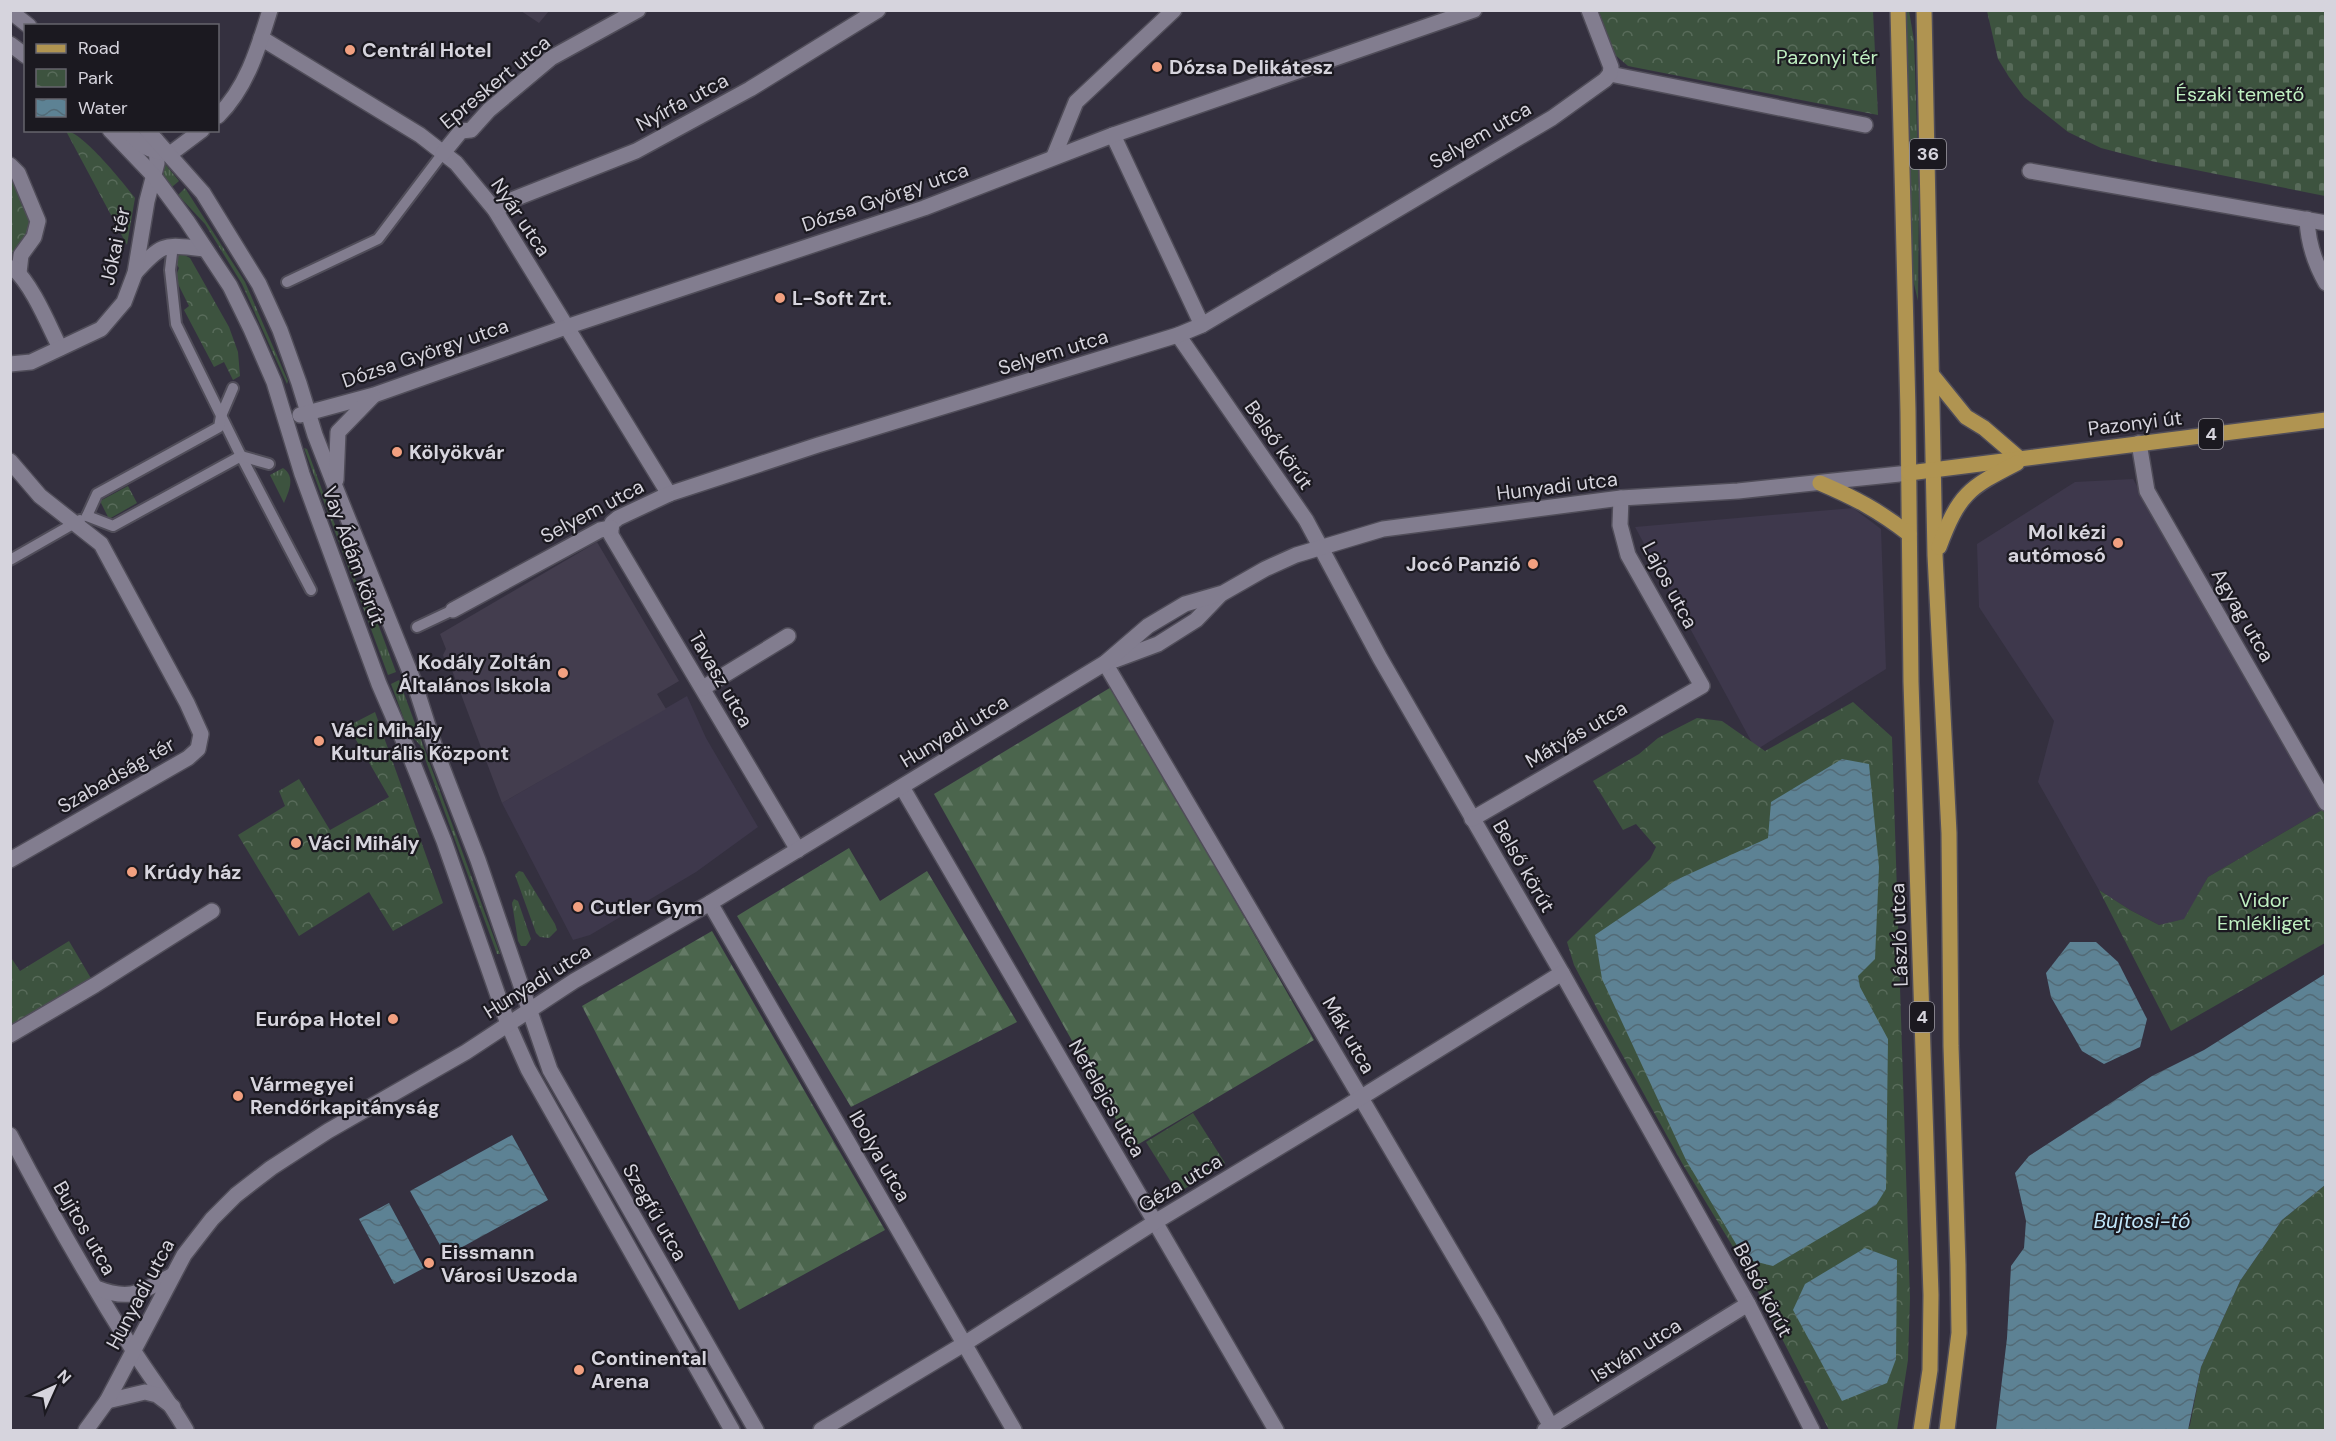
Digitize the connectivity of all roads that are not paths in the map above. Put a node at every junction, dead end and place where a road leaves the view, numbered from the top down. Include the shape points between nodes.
1 (270, 10) edge
2 (638, 10) edge
3 (878, 10) edge
4 (1174, 10) edge
5 (1474, 10) edge
6 (1589, 10) edge
7 (1898, 10) edge
8 (1924, 10) edge
9 (12, 12) edge
10 (26, 24) edge
11 (261, 38) junction
12 (10, 44) edge
13 (24, 54) edge
14 (1610, 74) junction
15 (219, 115) edge
16 (1865, 124) dead end
17 (112, 132) edge
18 (129, 132) edge
19 (196, 132) edge
20 (1113, 135) junction
21 (157, 144) edge
22 (443, 153) junction
23 (1054, 156) junction
24 (10, 165) edge
25 (2030, 171) dead end
26 (153, 175) junction
27 (495, 210) junction
28 (2307, 219) junction
29 (2325, 223) edge
30 (173, 245) junction
31 (206, 249) junction
32 (15, 270) edge
33 (135, 273) junction
34 (287, 282) dead end
35 (2325, 283) edge
36 (1202, 325) junction
37 (566, 327) junction
38 (1178, 335) junction
39 (60, 348) junction
40 (10, 364) edge
41 (1932, 375) junction
42 (233, 388) dead end
43 (374, 395) junction
44 (307, 412) junction
45 (221, 416) junction
46 (285, 420) junction
47 (2325, 420) edge
48 (2139, 443) junction
49 (241, 456) junction
50 (2022, 459) junction
51 (10, 461) edge
52 (269, 464) dead end
53 (1935, 470) junction
54 (1909, 473) junction
55 (1820, 483) junction
56 (336, 489) junction
57 (669, 494) junction
58 (1621, 498) junction
59 (81, 520) junction
60 (611, 528) junction
61 (1908, 534) junction
62 (1320, 547) junction
63 (1935, 555) junction
64 (10, 560) edge
65 (311, 590) dead end
66 (453, 610) joint
67 (417, 627) dead end
68 (788, 636) dead end
69 (1105, 663) junction
70 (1702, 686) joint
71 (703, 688) junction
72 (902, 787) junction
73 (2325, 803) edge
74 (1472, 819) junction
75 (798, 850) junction
76 (10, 860) edge
77 (711, 903) junction
78 (212, 911) dead end
79 (1562, 973) junction
80 (530, 1009) junction
81 (507, 1024) junction
82 (10, 1035) edge
83 (1361, 1097) junction
84 (10, 1135) edge
85 (1155, 1222) junction
86 (171, 1276) junction
87 (96, 1288) junction
88 (1748, 1304) junction
89 (964, 1344) junction
90 (134, 1351) junction
91 (107, 1401) junction
92 (173, 1407) junction
93 (1550, 1429) edge
94 (86, 1431) edge
95 (186, 1431) edge
96 (732, 1431) edge
97 (756, 1431) edge
98 (821, 1431) edge
99 (1014, 1431) edge
100 (1276, 1431) edge
101 (1812, 1431) edge
102 (1921, 1431) edge
103 (1947, 1431) edge

1 - 11 street
2 - 22 street, Epreskert utca via 551,58 471,130 461,131
3 - 27 street, Nyírfa utca via 750,89 636,150
4 - 23 street via 1076,102
5 - 20 street, Dózsa György utca
6 - 14 street via 1611,67
7 - 54 main road, 36
8 - 41 main road, 36
9 - 10 street
11 - 15 street via 249,73
11 - 22 street, Nyár utca
12 - 13 street
14 - 16 street
14 - 36 street, Selyem utca via 1552,118
17 - 26 street, Vay Ádám körút
18 - 21 street, Vay Ádám körút via 141,146
19 - 21 street
20 - 23 street, Dózsa György utca
20 - 36 street
21 - 26 street, Jókai tér
21 - 44 street, Vay Ádám körút via 203,193 260,285 280,330
22 - 27 street, Nyár utca
22 - 34 street via 378,239
23 - 37 street, Dózsa György utca via 924,208
24 - 32 street via 18,173 38,221 34,237
25 - 28 street
26 - 31 street, Vay Ádám körút
26 - 33 street, Jókai tér
27 - 37 street, Nyár utca
28 - 29 street
28 - 35 street via 2308,243
30 - 31 street
30 - 33 street via 160,248
30 - 45 street via 170,270 176,324
31 - 46 street, Vay Ádám körút via 251,329
32 - 39 street via 43,312
33 - 39 street, Jókai tér via 124,302 100,329
36 - 38 street, Selyem utca
37 - 43 street, Dózsa György utca
37 - 57 street, Nyár utca
38 - 57 street, Selyem utca
38 - 62 street, Belső körút via 1306,520
39 - 40 street, Jókai tér via 32,362
41 - 50 main road via 1966,417
41 - 53 main road, 36
42 - 45 street
43 - 44 street, Dózsa György utca
43 - 56 street via 338,432
44 - 46 street, Dózsa György utca
44 - 56 street, Vay Ádám körút
45 - 49 street
45 - 59 street via 219,427 97,494
46 - 81 street, Vay Ádám körút via 379,684 444,841
47 - 48 main road, Pazonyi út / 4
48 - 50 main road, Pazonyi út / 4
48 - 73 street, Agyag utca via 2147,491
49 - 52 street
49 - 59 street via 113,526
49 - 65 street
50 - 53 main road, 4
50 - 63 main road, 4 via 1982,481 1961,500
51 - 59 street via 40,496
53 - 54 main road, 4
53 - 63 main road
54 - 55 street, Hunyadi utca
54 - 61 main road, László utca / 4
55 - 58 street, Hunyadi utca
55 - 61 main road via 1881,512
56 - 80 street, Vay Ádám körút via 414,682
57 - 60 street, Selyem utca via 618,518
58 - 62 street, Hunyadi utca via 1383,529
58 - 70 street, Lajos utca via 1620,525 1628,555
59 - 64 street
59 - 76 street, Szabadság tér via 101,544 187,703 201,734 198,749
60 - 66 street, Selyem utca via 600,530
60 - 71 street, Tavasz utca via 611,535
61 - 102 main road, László utca / 4 via 1930,1263 1930,1370
62 - 69 street, Hunyadi utca via 1265,569 1222,593 1185,604 1149,626
62 - 74 street, Belső körút
63 - 103 main road, 4 via 1949,833 1959,1333
66 - 67 street, Selyem utca
68 - 71 street
69 - 72 street, Hunyadi utca
69 - 83 street, Mák utca
70 - 74 street, Mátyás utca
71 - 75 street, Tavasz utca
72 - 75 street, Hunyadi utca
72 - 85 street, Nefelejcs utca
74 - 79 street, Belső körút
75 - 77 street, Hunyadi utca
77 - 80 street, Hunyadi utca
77 - 89 street, Ibolya utca
78 - 82 street
79 - 83 street, Géza utca
79 - 88 street, Belső körút
80 - 81 street, Hunyadi utca
80 - 97 street, Szegfű utca via 550,1070
81 - 86 street, Hunyadi utca via 271,1168 236,1195 197,1235
81 - 96 street, Szegfű utca via 528,1070
83 - 85 street, Géza utca
83 - 93 street, Mák utca via 1491,1319
84 - 87 street, Bujtos utca via 52,1216
85 - 89 street, Géza utca
85 - 100 street, Nefelejcs utca
86 - 87 street via 146,1290 124,1296
86 - 90 street, Hunyadi utca
87 - 90 street, Bujtos utca
88 - 93 street, István utca
88 - 101 street, Belső körút
89 - 98 street, Géza utca
89 - 99 street, Ibolya utca
90 - 91 street, Hunyadi utca
90 - 92 street, Bujtos utca
91 - 92 street via 145,1392 157,1395
91 - 94 street, Hunyadi utca
92 - 95 street, Bujtos utca

